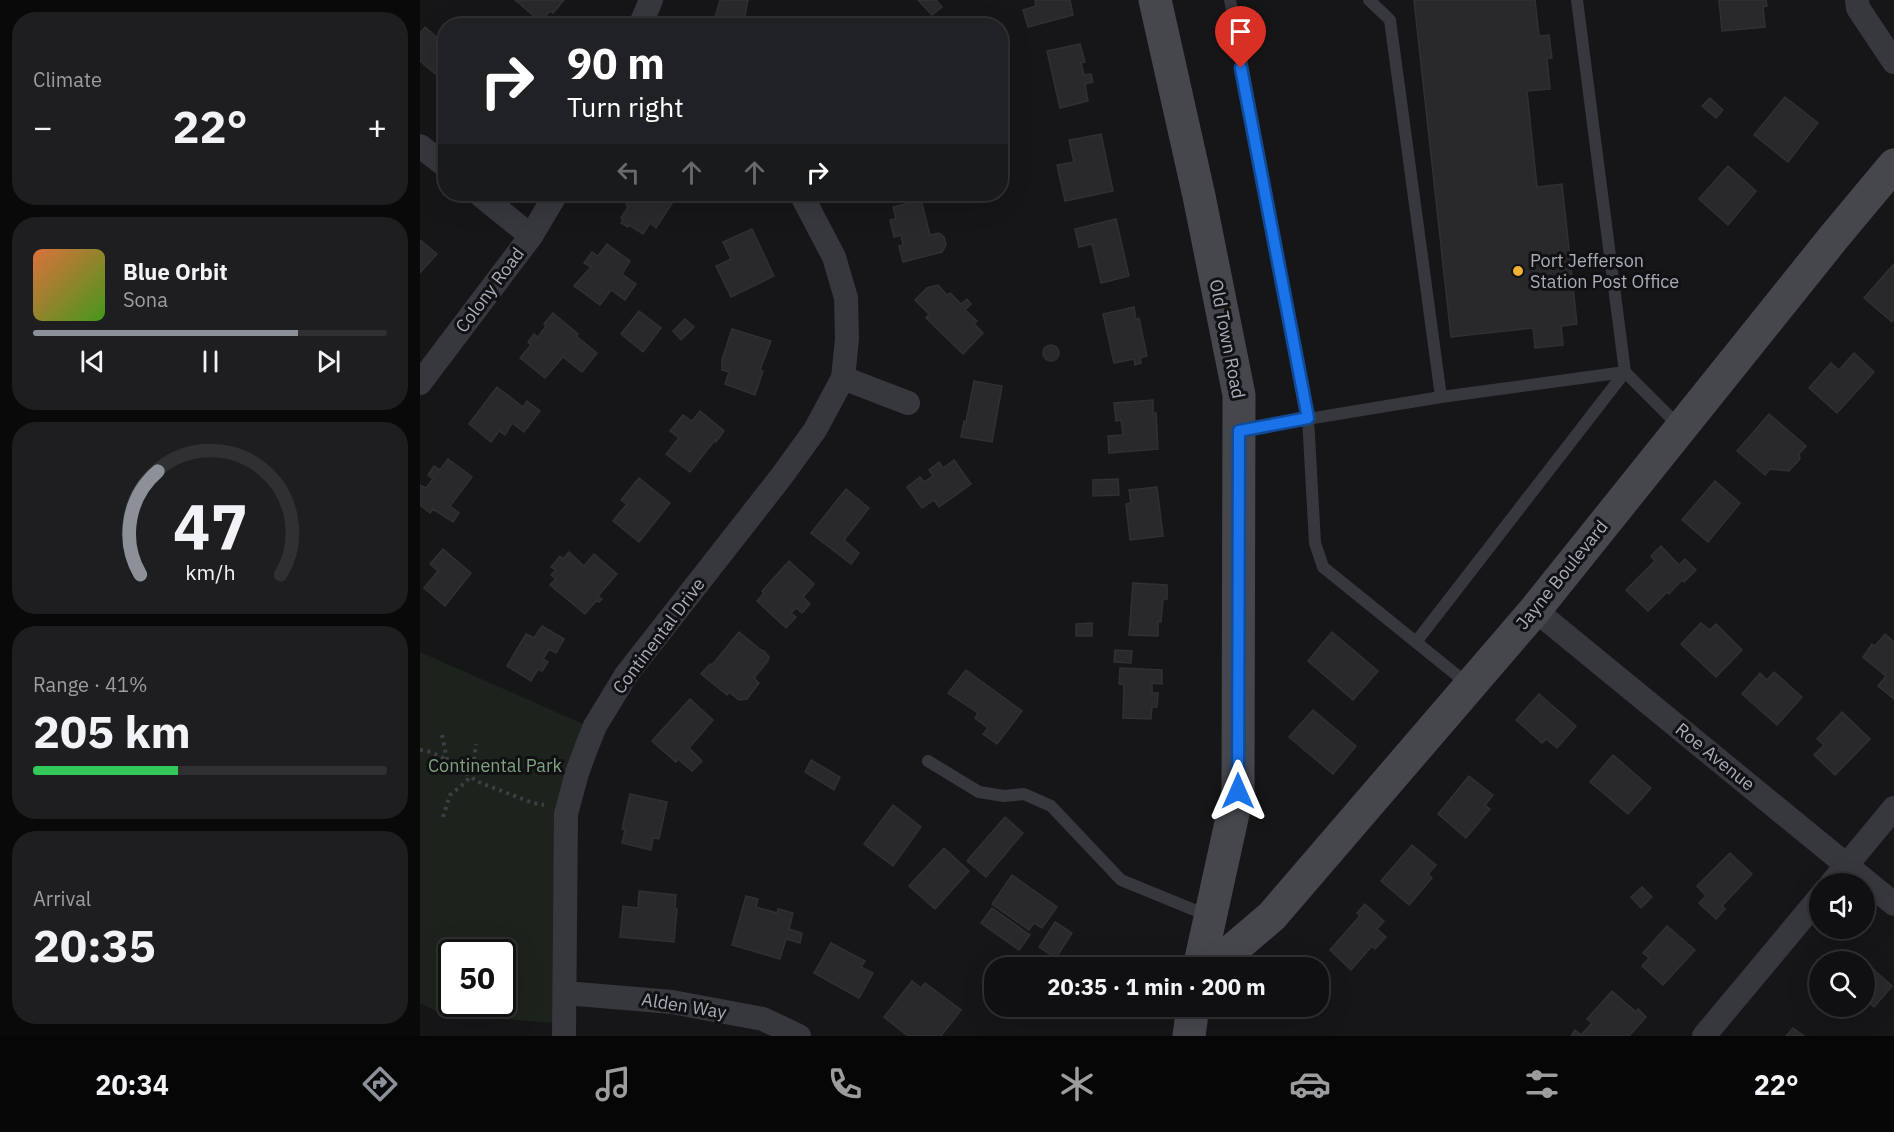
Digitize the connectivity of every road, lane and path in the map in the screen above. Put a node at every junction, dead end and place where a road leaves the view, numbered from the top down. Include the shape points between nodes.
1 (651, 0) edge
2 (1155, 0) edge
3 (1230, 0) edge
4 (1370, 0) edge
5 (1577, 0) edge
6 (1857, 0) edge
7 (643, 18) edge
8 (1894, 62) edge
9 (420, 146) edge
10 (438, 160) edge
11 (1894, 165) edge
12 (488, 201) edge
13 (552, 201) edge
14 (805, 201) edge
15 (531, 236) junction
16 (1625, 372) junction
17 (843, 378) junction
18 (420, 383) edge
19 (1441, 397) junction
20 (908, 403) dead end
21 (1308, 418) junction
22 (1681, 427) junction
23 (1239, 431) junction
24 (1534, 610) junction
25 (1416, 642) junction
26 (1470, 686) junction
27 (442, 735) dead end
28 (476, 744) dead end
29 (420, 750) edge
30 (447, 760) junction
31 (928, 761) dead end
32 (468, 774) junction
33 (568, 808) junction
34 (1894, 808) edge
35 (443, 817) dead end
36 (1847, 864) junction
37 (1840, 873) edge
38 (1894, 904) edge
39 (1809, 910) edge
40 (1210, 917) junction
41 (1201, 957) edge
42 (1225, 957) edge
43 (565, 993) junction
44 (1192, 1017) edge
45 (564, 1036) edge
46 (799, 1036) edge
47 (1189, 1036) edge
48 (1704, 1036) edge

1 - 7 street
2 - 23 street, Old Town Road via 1239,395
3 - 21 lane
4 - 19 lane via 1390,20
5 - 16 lane
6 - 8 street via 1858,8
9 - 10 street
11 - 22 street, Jayne Boulevard
12 - 15 street
13 - 15 street, Colony Road
14 - 17 street, Continental Drive via 834,257 846,298
15 - 18 street, Colony Road
16 - 19 lane
16 - 22 lane
16 - 25 lane
17 - 20 street
17 - 33 street, Continental Drive via 815,430 781,477 626,675 595,726
19 - 21 lane
21 - 23 lane
21 - 25 lane via 1315,543 1323,567
22 - 24 street, Jayne Boulevard
23 - 40 street, Old Town Road via 1238,791
24 - 26 street, Jayne Boulevard
24 - 36 street, Roe Avenue
25 - 26 lane
26 - 42 street, Jayne Boulevard via 1272,916
27 - 30 path
28 - 32 path
29 - 30 path
30 - 32 path
31 - 40 lane via 979,792 1024,794 1051,806 1121,880
32 - 33 path via 476,781 533,803
32 - 35 path via 467,781 450,795
33 - 43 street, Continental Drive
34 - 36 street
36 - 37 street
36 - 38 street, Roe Avenue
39 - 48 street
40 - 41 street, Old Town Road
43 - 45 street, Continental Drive
43 - 46 street, Alden Way via 672,1002 763,1019
44 - 47 street

